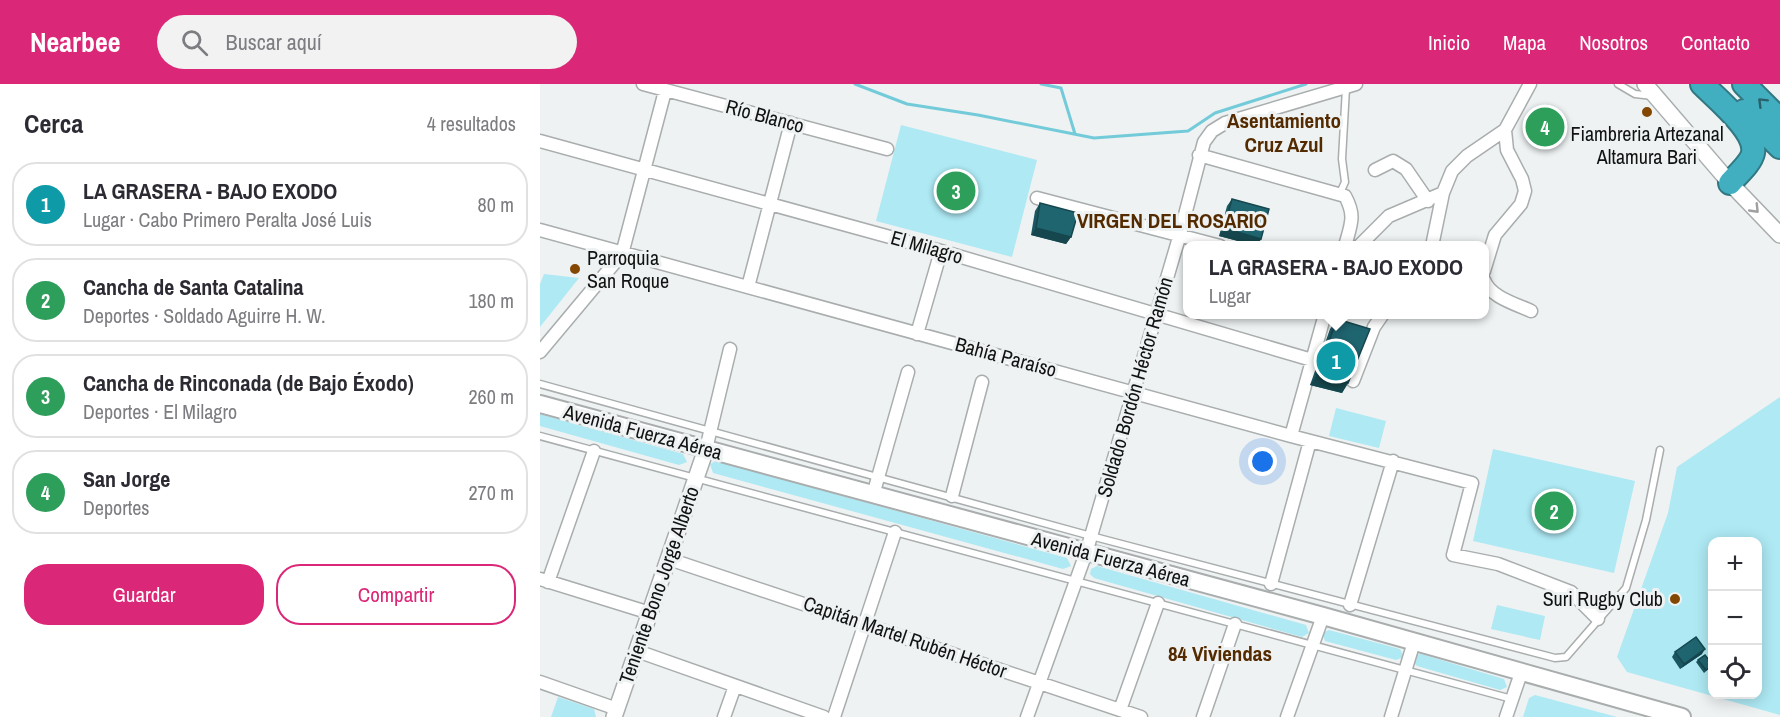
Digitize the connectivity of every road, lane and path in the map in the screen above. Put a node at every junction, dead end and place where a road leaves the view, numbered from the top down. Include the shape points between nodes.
1 (643, 84) edge
2 (1530, 84) edge
3 (1618, 84) edge
4 (1645, 84) edge
5 (1702, 84) edge
6 (1718, 84) edge
7 (1744, 84) edge
8 (1351, 86) edge
9 (665, 91) junction
10 (1657, 96) junction
11 (1780, 120) edge
12 (791, 123) junction
13 (1506, 130) junction
14 (540, 141) edge
15 (1780, 147) edge
16 (887, 149) dead end
17 (1199, 155) junction
18 (645, 170) junction
19 (1375, 170) dead end
20 (1730, 183) junction
21 (1340, 193) junction
22 (1443, 193) junction
23 (1037, 198) dead end
24 (1428, 201) junction
25 (770, 203) junction
26 (540, 230) edge
27 (1180, 234) junction
28 (1780, 235) edge
29 (1203, 241) edge
30 (1346, 241) edge
31 (1364, 241) edge
32 (1433, 241) edge
33 (941, 251) junction
34 (622, 254) junction
35 (1489, 257) edge
36 (748, 287) junction
37 (1489, 290) edge
38 (1531, 311) dead end
39 (1157, 314) junction
40 (1324, 319) edge
41 (1380, 319) edge
42 (917, 334) junction
43 (730, 349) dead end
44 (540, 352) edge
45 (1312, 360) junction
46 (908, 372) dead end
47 (1353, 381) edge
48 (982, 382) dead end
49 (540, 384) edge
50 (1134, 393) junction
51 (540, 404) edge
52 (709, 429) junction
53 (540, 436) edge
54 (1291, 436) junction
55 (1310, 441) junction
56 (706, 449) junction
57 (1660, 450) dead end
58 (594, 451) junction
59 (1392, 461) junction
60 (879, 477) junction
61 (696, 478) junction
62 (873, 495) junction
63 (952, 496) junction
64 (895, 532) junction
65 (1091, 536) junction
66 (1086, 553) junction
67 (669, 559) junction
68 (544, 581) edge
69 (1077, 581) junction
70 (1271, 584) junction
71 (1158, 603) junction
72 (1350, 605) junction
73 (650, 613) junction
74 (1323, 616) junction
75 (1598, 619) junction
76 (865, 623) junction
77 (1235, 624) junction
78 (1414, 642) junction
79 (1312, 645) junction
80 (637, 651) junction
81 (1407, 668) junction
82 (1521, 673) junction
83 (540, 682) edge
84 (1039, 682) junction
85 (735, 686) junction
86 (1512, 699) junction
87 (1120, 710) junction
88 (615, 713) edge
89 (724, 717) edge
90 (824, 717) edge
91 (834, 717) edge
92 (1027, 717) edge
93 (1142, 717) edge
94 (1203, 717) edge
95 (1287, 717) edge
96 (1391, 717) edge
97 (1506, 717) edge
98 (1682, 717) edge

1 - 9 street, Río Blanco
2 - 13 street
3 - 10 lane via 1643,97
4 - 10 street
5 - 20 highway via 1748,132 1753,144 1752,156
6 - 15 highway
11 -> 7 highway
8 - 17 street, Soldado Bordón Héctor Ramón via 1225,123 1212,131
8 - 21 lane via 1342,159 1345,182
9 - 12 street, Río Blanco
9 - 18 street
10 - 20 street
12 - 16 street, Río Blanco
12 - 25 street
13 - 22 street via 1459,164
13 - 35 street via 1507,150 1525,191 1521,204 1495,236
14 - 18 street, El Milagro
17 - 21 street
17 - 27 street, Soldado Bordón Héctor Ramón
18 - 25 street, El Milagro
18 - 34 street
19 - 24 street via 1393,161 1406,169
20 -> 28 street
21 - 30 street via 1352,209
22 - 24 street
22 - 32 street
23 - 27 street
24 - 31 street via 1389,216
25 - 33 street, El Milagro
25 - 36 street
26 - 34 street, Bahía Paraíso
27 - 29 street
27 - 39 street, Soldado Bordón Héctor Ramón
33 - 39 street, El Milagro
33 - 42 street
34 - 36 street, Bahía Paraíso
34 - 44 street
36 - 42 street, Bahía Paraíso
37 - 38 street
39 - 45 street, El Milagro
39 - 50 street, Soldado Bordón Héctor Ramón
40 - 45 street
41 - 47 street
42 - 50 street, Bahía Paraíso
43 - 52 street, Teniente Bono Jorge Alberto
45 - 54 street
46 - 60 street
48 - 63 street
49 - 52 lane
50 - 54 street, Bahía Paraíso
50 - 65 street, Soldado Bordón Héctor Ramón
51 - 56 main road, Avenida Fuerza Aérea
52 - 56 street, Teniente Bono Jorge Alberto
52 - 60 lane
53 - 58 lane
54 - 55 street, Bahía Paraíso
55 - 59 street, Bahía Paraíso
55 - 70 street
56 - 61 street, Teniente Bono Jorge Alberto
56 - 62 main road, Avenida Fuerza Aérea
57 - 75 lane via 1646,520 1626,588
58 - 61 lane
58 - 68 street
59 - 72 street
59 - 75 street, Bahía Paraíso via 1472,483 1453,555 1498,564 1570,592
60 - 62 street
60 - 63 lane
61 - 64 lane
61 - 67 street, Teniente Bono Jorge Alberto
62 - 66 main road, Avenida Fuerza Aérea
63 - 65 lane
64 - 69 lane
64 - 76 street
65 - 66 street, Soldado Bordón Héctor Ramón
65 - 70 lane
66 - 69 street, Soldado Bordón Héctor Ramón
66 - 74 main road, Avenida Fuerza Aérea
67 - 73 street, Teniente Bono Jorge Alberto
67 - 76 street, Capitán Martel Rubén Héctor
68 - 73 street
69 - 71 lane
69 - 84 street, Soldado Bordón Héctor Ramón
70 - 72 lane
71 - 77 lane
71 - 87 street
72 - 75 lane via 1555,658 1566,657
73 - 80 street, Teniente Bono Jorge Alberto
74 - 78 main road, Avenida Fuerza Aérea
74 - 79 street
76 - 84 street, Capitán Martel Rubén Héctor
76 - 91 street
77 - 79 lane
77 - 94 street
78 - 81 street
78 - 82 main road, Avenida Fuerza Aérea
79 - 81 lane
79 - 95 street
80 - 85 street
80 - 88 street, Teniente Bono Jorge Alberto
81 - 86 lane
81 - 96 street
82 - 86 street
82 - 98 main road, Avenida Fuerza Aérea
83 - 88 street
84 - 87 street, Capitán Martel Rubén Héctor
84 - 92 street, Soldado Bordón Héctor Ramón
85 - 89 street
85 - 90 street
86 - 97 street
87 - 93 street, Capitán Martel Rubén Héctor

